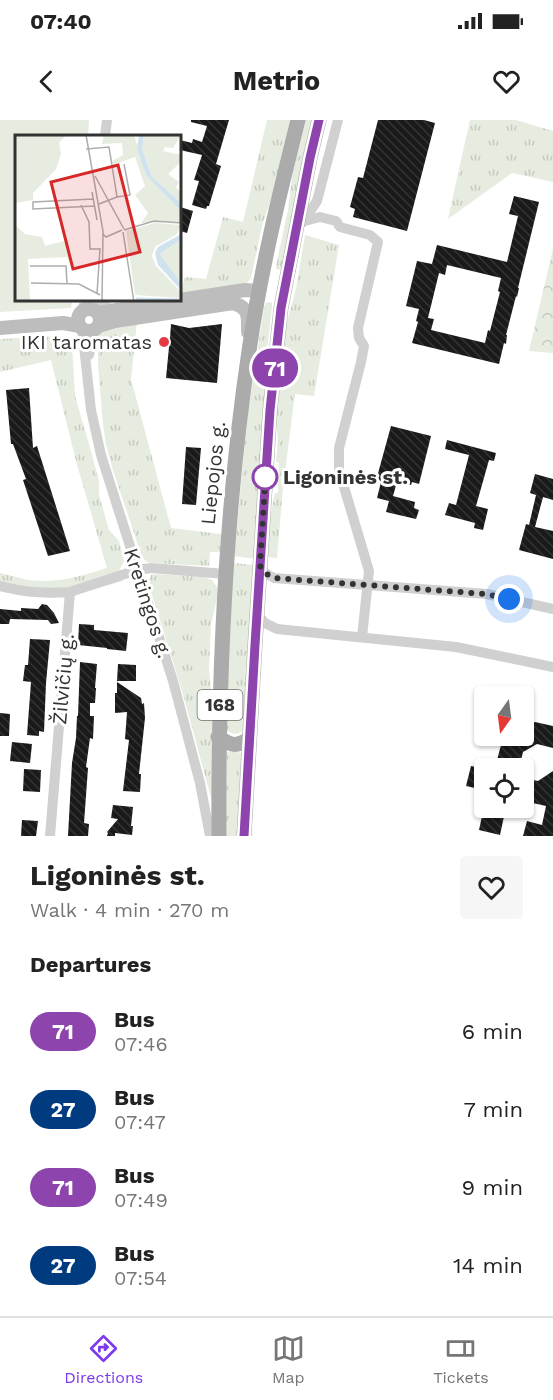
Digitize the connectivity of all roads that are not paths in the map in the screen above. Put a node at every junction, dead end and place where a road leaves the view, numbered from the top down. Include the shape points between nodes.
1 (107, 120) edge
2 (298, 120) edge
3 (319, 120) edge
4 (338, 120) edge
5 (105, 135) edge
6 (317, 201) junction
7 (321, 217) junction
8 (300, 226) junction
9 (268, 251) junction
10 (264, 267) junction
11 (287, 274) junction
12 (252, 291) junction
13 (182, 300) edge
14 (167, 302) edge
15 (281, 308) junction
16 (89, 314) edge
17 (57, 324) junction
18 (0, 328) edge
19 (250, 340) junction
20 (85, 354) junction
21 (88, 370) junction
22 (260, 566) junction
23 (138, 570) junction
24 (225, 574) junction
25 (274, 578) junction
26 (368, 585) junction
27 (0, 586) edge
28 (70, 592) junction
29 (258, 598) junction
30 (553, 609) edge
31 (257, 614) junction
32 (277, 628) junction
33 (362, 637) junction
34 (255, 645) junction
35 (553, 667) edge
36 (218, 737) junction
37 (249, 739) junction
38 (51, 836) edge
39 (210, 836) edge
40 (219, 836) edge
41 (244, 836) edge

1 - 5 street
2 - 9 main road, Liepojos g. / 168
3 - 8 main road, 168
4 - 6 street
6 - 7 street
6 - 8 street
7 - 8 street
7 - 26 street via 370,235 378,242 358,328 364,346 361,362 339,448 339,470 369,570
8 - 11 main road, 168
9 - 10 main road, Liepojos g. / 168
9 - 12 main road via 260,259
10 - 11 main road via 275,278
10 - 12 main road, Liepojos g. / 168
11 - 15 main road, 168
12 - 13 main road
12 - 15 main road via 271,297
12 - 19 main road, Liepojos g. / 168
14 - 16 main road
15 - 22 main road, 168
16 - 17 main road
16 - 19 main road via 115,321 233,303 247,312
16 - 20 street, Kretingos g.
16 - 21 street, Kretingos g.
17 - 18 main road
17 - 20 street via 76,335
19 - 24 main road, Liepojos g. / 168
20 - 21 street, Kretingos g.
21 - 23 street, Kretingos g. via 95,428
22 - 25 street
22 - 29 main road, 168
23 - 24 street
23 - 28 street
23 - 39 street, Kretingos g. via 173,681
24 - 36 main road, Liepojos g. / 168
25 - 26 street
25 - 29 street
26 - 30 street via 486,594
26 - 33 street
27 - 28 street via 47,594
28 - 38 street, Žilvičių g.
29 - 31 main road, 168
31 - 32 street
31 - 34 main road, 168
32 - 33 street
32 - 34 street
33 - 35 street via 456,647
34 - 37 main road, 168
36 - 37 main road via 232,745
36 - 40 main road, Liepojos g. / 168
37 - 41 main road, 168

